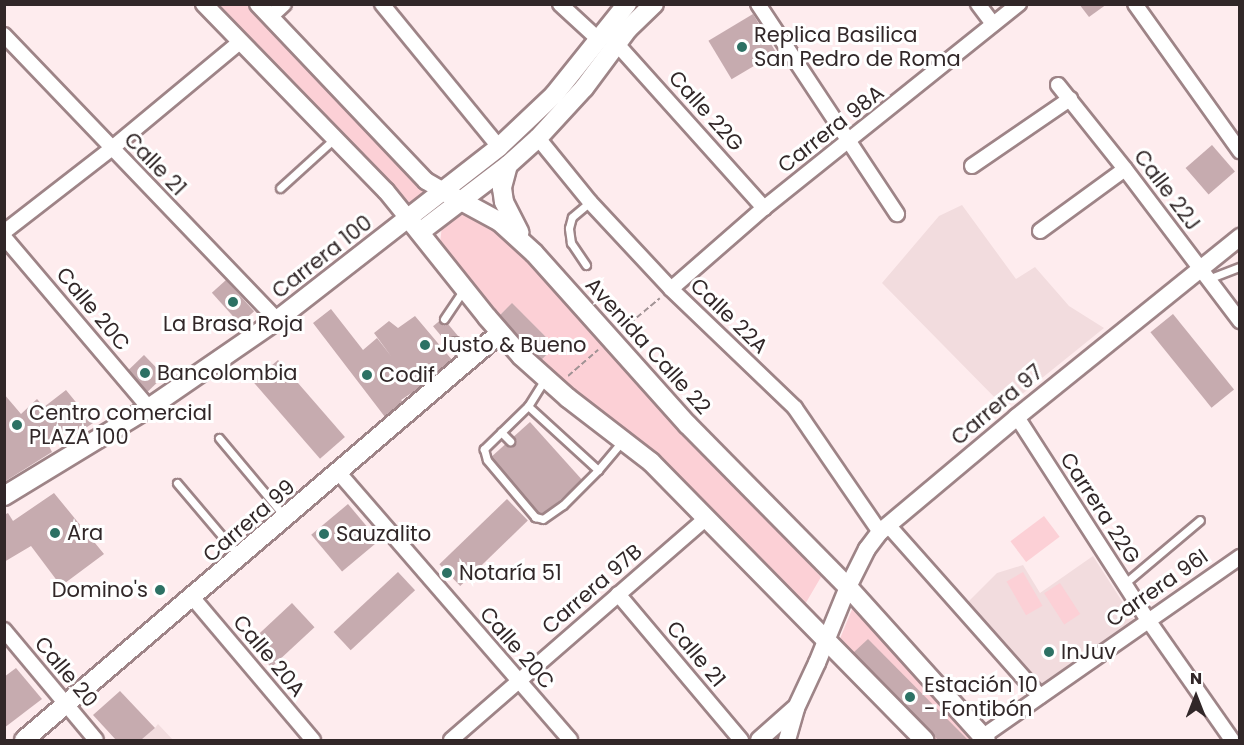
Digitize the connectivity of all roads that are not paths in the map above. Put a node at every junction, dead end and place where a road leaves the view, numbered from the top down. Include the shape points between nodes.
1 (204, 4) edge
2 (258, 4) edge
3 (284, 4) edge
4 (382, 4) edge
5 (560, 4) edge
6 (627, 4) edge
7 (654, 4) edge
8 (758, 4) edge
9 (978, 4) edge
10 (1019, 4) edge
11 (1135, 4) edge
12 (270, 17) junction
13 (993, 24) junction
14 (4, 35) edge
15 (608, 41) junction
16 (240, 42) junction
17 (1058, 85) dead end
18 (1070, 99) junction
19 (335, 138) junction
20 (538, 138) junction
21 (850, 142) junction
22 (500, 147) junction
23 (111, 149) junction
24 (1239, 151) edge
25 (508, 165) junction
26 (972, 166) dead end
27 (1125, 169) junction
28 (280, 188) dead end
29 (443, 191) junction
30 (461, 200) junction
31 (590, 202) junction
32 (765, 208) junction
33 (897, 214) dead end
34 (414, 225) junction
35 (4, 231) edge
36 (1040, 231) dead end
37 (4, 237) edge
38 (1239, 237) edge
39 (534, 253) junction
40 (586, 265) dead end
41 (1239, 267) edge
42 (1204, 273) junction
43 (464, 289) junction
44 (671, 289) junction
45 (444, 319) dead end
46 (277, 320) junction
47 (1239, 321) edge
48 (500, 333) junction
49 (455, 341) dead end
50 (464, 365) junction
51 (545, 379) junction
52 (528, 406) junction
53 (148, 408) junction
54 (1017, 417) junction
55 (501, 432) junction
56 (219, 438) dead end
57 (624, 439) junction
58 (510, 441) dead end
59 (598, 470) junction
60 (339, 473) junction
61 (177, 483) dead end
62 (4, 496) edge
63 (706, 518) junction
64 (286, 519) junction
65 (1200, 520) dead end
66 (884, 529) junction
67 (1239, 557) edge
68 (241, 558) junction
69 (1124, 584) junction
70 (848, 587) junction
71 (618, 594) junction
72 (193, 598) junction
73 (1148, 620) junction
74 (4, 630) edge
75 (826, 641) junction
76 (518, 681) junction
77 (1040, 696) junction
78 (66, 706) junction
79 (796, 708) junction
80 (1224, 738) edge
81 (984, 739) edge
82 (24, 741) edge
83 (96, 741) edge
84 (313, 741) edge
85 (451, 741) edge
86 (570, 741) edge
87 (741, 741) edge
88 (759, 741) edge
89 (787, 741) edge
90 (924, 741) edge

1 - 16 street
2 - 12 street, Avenida Calle 22
3 - 12 street
4 - 22 street
5 - 15 street, Calle 22G
6 - 15 main road, Carrera 100
7 - 15 main road, Carrera 100
8 - 21 street
9 - 13 street
10 - 13 street, Carrera 98A
11 - 24 street
12 - 29 street, Avenida Calle 22 via 426,181
13 - 21 street, Carrera 98A
14 - 23 street, Calle 21
15 - 20 main road, Carrera 100 via 584,88
15 - 22 main road, Carrera 100
15 - 32 street, Calle 22G
16 - 19 street
16 - 23 street
17 - 18 street, Calle 22J
18 - 26 street
18 - 27 street, Calle 22J
19 - 28 lane
19 - 34 street
20 - 25 main road, Carrera 100
20 - 31 street, Calle 22A
21 - 32 street, Carrera 98A
21 - 33 street
22 - 29 main road, Carrera 100
23 - 35 street
23 - 46 street, Calle 21
25 - 30 main road, Carrera 100
25 - 39 main road via 502,188 506,210
27 - 36 street
27 - 42 street, Calle 22J
29 - 30 main road, Avenida Calle 22
29 - 34 main road, Carrera 100
30 - 34 main road, Carrera 100
30 - 39 main road, Avenida Calle 22 via 500,222
31 - 40 lane via 572,217 569,228 571,243
31 - 44 street, Calle 22A
32 - 44 street, Carrera 98A
34 - 43 main road
34 - 46 main road, Carrera 100
37 - 53 street, Calle 20C
38 - 42 street, Carrera 97
39 - 70 main road, Avenida Calle 22 via 688,425
41 - 42 lane
42 - 47 street, Calle 22J
42 - 54 street, Carrera 97
43 - 45 lane
43 - 48 main road
44 - 66 street, Calle 22A via 795,408
46 - 53 main road, Carrera 100
48 - 50 main road, Carrera 99
48 - 51 main road
49 - 50 lane
50 - 60 main road, Carrera 99
51 - 52 lane
51 - 57 main road
52 - 55 lane
52 - 59 lane
53 - 62 main road, Carrera 100
54 - 66 street, Carrera 97
54 - 69 street, Carrera 22G
55 - 58 lane
55 - 59 lane via 484,446 484,452 535,517 543,519
56 - 64 lane
57 - 59 lane
57 - 63 main road
60 - 64 main road, Carrera 99
60 - 76 street, Calle 20C
61 - 68 lane
63 - 71 street, Carrera 97B
63 - 75 main road
64 - 68 main road, Carrera 99
65 - 69 lane
66 - 70 street, Carrera 97 via 867,549
66 - 77 street, Calle 22A
67 - 73 street, Carrera 96I
68 - 72 main road, Carrera 99
69 - 73 street, Carrera 22G
70 - 75 street, Carrera 97
70 - 81 main road, Avenida Calle 22
71 - 76 street, Carrera 97B
71 - 87 street, Calle 21
72 - 78 main road, Carrera 99
72 - 84 street, Calle 20A
73 - 77 street, Carrera 96I
73 - 80 street
74 - 78 street, Calle 20
75 - 79 street, Carrera 97
75 - 90 main road
76 - 85 street, Carrera 97B
76 - 86 street, Calle 20C
77 - 81 street, Carrera 96I
78 - 82 main road, Carrera 99
78 - 83 street, Calle 20
79 - 88 street
79 - 89 street, Carrera 97

